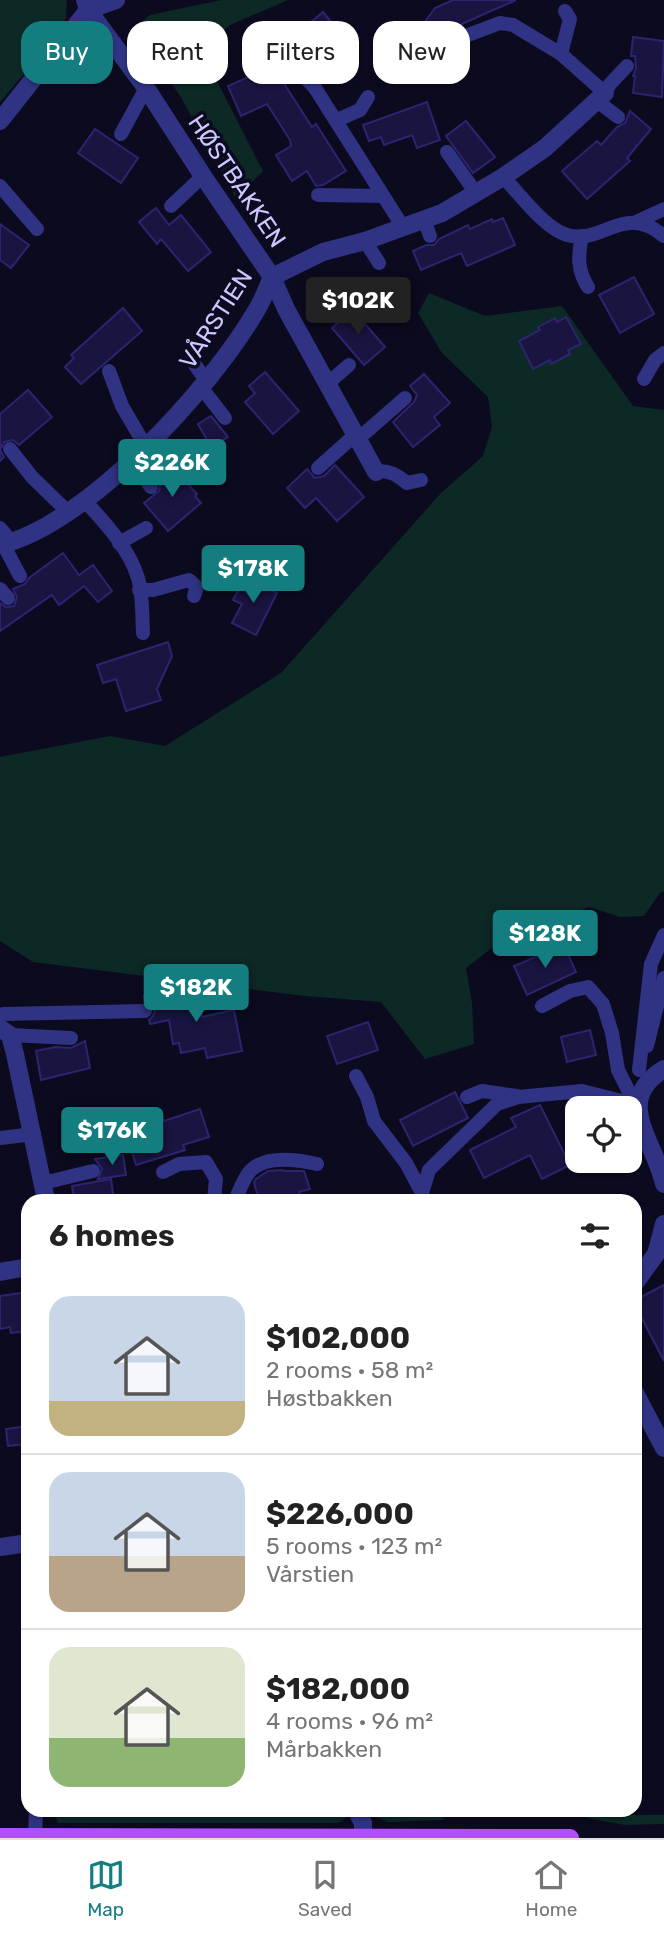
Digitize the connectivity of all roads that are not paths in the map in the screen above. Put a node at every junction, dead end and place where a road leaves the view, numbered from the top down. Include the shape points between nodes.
1 (116, 0) edge
2 (86, 5) edge
3 (565, 11) dead end
4 (470, 34) edge
5 (561, 54) junction
6 (627, 66) dead end
7 (311, 84) edge
8 (315, 84) edge
9 (146, 88) junction
10 (315, 88) junction
11 (368, 97) dead end
12 (601, 97) junction
13 (618, 117) dead end
14 (337, 120) junction
15 (0, 121) edge
16 (121, 134) dead end
17 (447, 152) dead end
18 (203, 176) junction
19 (503, 177) junction
20 (0, 186) edge
21 (476, 193) junction
22 (318, 195) dead end
23 (383, 196) junction
24 (171, 206) dead end
25 (664, 209) edge
26 (638, 221) junction
27 (403, 228) junction
28 (37, 229) dead end
29 (582, 236) junction
30 (664, 236) edge
31 (365, 241) junction
32 (379, 263) dead end
33 (272, 277) junction
34 (588, 287) dead end
35 (664, 352) edge
36 (195, 365) dead end
37 (349, 365) dead end
38 (109, 370) dead end
39 (644, 379) dead end
40 (204, 384) junction
41 (327, 384) junction
42 (405, 398) dead end
43 (225, 418) dead end
44 (356, 437) junction
45 (145, 447) junction
46 (10, 449) dead end
47 (132, 461) junction
48 (318, 468) dead end
49 (376, 472) joint
50 (421, 480) dead end
51 (151, 486) dead end
52 (85, 500) junction
53 (68, 512) junction
54 (146, 528) dead end
55 (4, 540) edge
56 (119, 543) junction
57 (20, 576) dead end
58 (139, 590) junction
59 (194, 596) dead end
60 (144, 634) dead end
61 (664, 936) edge
62 (664, 978) edge
63 (542, 1006) dead end
64 (145, 1012) dead end
65 (0, 1016) edge
66 (5, 1032) edge
67 (71, 1038) dead end
68 (664, 1069) edge
69 (639, 1070) junction
70 (356, 1076) dead end
71 (617, 1096) edge
72 (636, 1096) edge
73 (638, 1096) edge
74 (640, 1096) edge
75 (467, 1097) dead end
76 (518, 1097) junction
77 (642, 1127) edge
78 (34, 1134) junction
79 (0, 1138) edge
80 (317, 1164) dead end
81 (93, 1171) dead end
82 (163, 1172) dead end
83 (664, 1184) edge
84 (44, 1192) edge
85 (215, 1194) edge
86 (238, 1194) edge
87 (421, 1194) edge
88 (423, 1194) edge
89 (664, 1226) edge
90 (21, 1268) edge
91 (0, 1272) edge
92 (642, 1273) edge
93 (642, 1406) edge
94 (664, 1448) edge
95 (21, 1544) edge
96 (0, 1547) edge
97 (36, 1817) edge
98 (360, 1817) edge
99 (0, 1836) edge
100 (35, 1837) edge
101 (363, 1837) edge
102 (153, 1838) edge
103 (389, 1838) edge
104 (570, 1838) edge

1 - 2 street
2 - 9 street, HØSTBAKKEN
2 - 15 street
3 - 5 lane via 570,19
4 - 5 lane via 500,23 513,25
5 - 12 lane
6 - 12 lane
7 - 10 lane
8 - 10 lane
9 - 16 lane
9 - 18 street, HØSTBAKKEN
10 - 14 lane
11 - 14 lane via 360,110
12 - 13 lane
12 - 19 street, VÅRSTIEN via 545,148
14 - 23 lane
17 - 21 lane
18 - 24 lane
18 - 33 street, HØSTBAKKEN
19 - 21 street, VÅRSTIEN
19 - 29 lane via 552,229
20 - 28 lane
21 - 27 street, VÅRSTIEN via 427,228
22 - 23 lane
23 - 27 lane
25 - 26 lane
26 - 29 lane
26 - 30 lane
27 - 31 street, VÅRSTIEN
29 - 34 lane via 578,265
31 - 32 lane
31 - 33 street, VÅRSTIEN via 323,252
33 - 40 street, VÅRSTIEN via 257,310
33 - 41 street, HØSTBAKKEN
35 - 39 lane
36 - 40 lane
37 - 41 lane
38 - 45 lane
40 - 43 lane
40 - 45 street, VÅRSTIEN
41 - 44 street, HØSTBAKKEN
42 - 44 lane
44 - 48 lane
44 - 49 street, HØSTBAKKEN
45 - 47 street, VÅRSTIEN
46 - 53 lane
47 - 51 lane
47 - 52 street, VÅRSTIEN
49 - 50 lane via 383,470 407,482
52 - 53 street, VÅRSTIEN
52 - 56 lane
53 - 55 street, VÅRSTIEN via 42,528
54 - 56 lane
55 - 57 lane
56 - 58 lane
58 - 59 lane via 189,580 197,587
58 - 60 lane
61 - 69 lane via 651,964
62 - 69 lane
63 - 72 lane via 588,987 603,1004 618,1070
64 - 65 lane
66 - 67 lane
66 - 78 street
68 - 74 street via 651,1076
69 - 73 lane
70 - 87 lane via 374,1121 406,1163
71 - 76 lane via 582,1091
75 - 76 lane via 482,1091
76 - 88 lane via 497,1104 455,1143 429,1170
77 - 83 street
78 - 79 lane
78 - 84 street
80 - 86 lane via 294,1159 265,1163 251,1170
81 - 84 lane
82 - 85 lane via 179,1164 206,1163 216,1179
89 - 92 street via 656,1254
90 - 91 street
93 - 94 street
95 - 96 street
97 - 100 lane
98 - 101 street
99 - 100 main road
100 - 102 main road
101 - 102 main road
101 - 103 main road
103 - 104 main road

